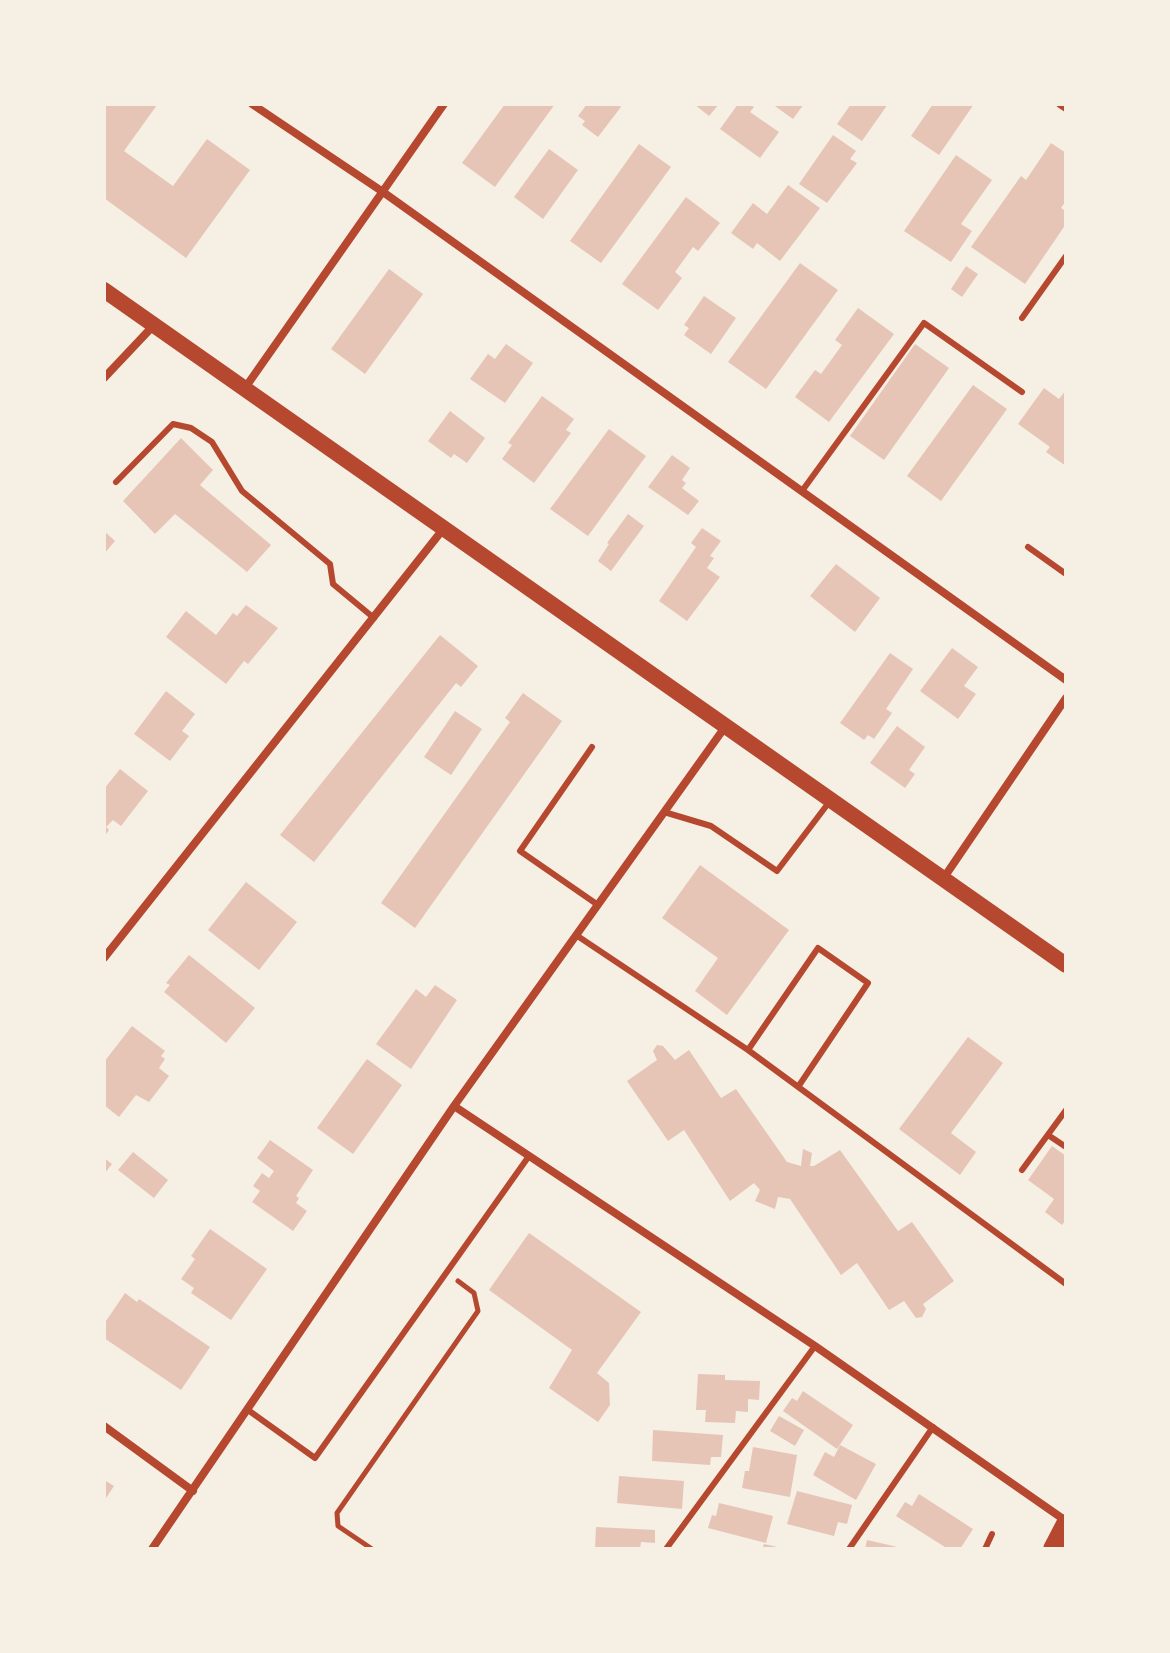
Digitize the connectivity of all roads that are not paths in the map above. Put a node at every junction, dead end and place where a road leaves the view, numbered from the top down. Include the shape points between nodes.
1 (252, 104) edge
2 (444, 104) edge
3 (1060, 104) edge
4 (1066, 108) edge
5 (383, 192) junction
6 (1066, 256) edge
7 (104, 290) edge
8 (1022, 318) dead end
9 (154, 325) junction
10 (104, 378) edge
11 (244, 389) junction
12 (1022, 392) dead end
13 (116, 482) dead end
14 (802, 491) junction
15 (445, 528) junction
16 (1028, 547) dead end
17 (1066, 574) edge
18 (374, 618) junction
19 (1066, 680) edge
20 (1066, 698) edge
21 (725, 727) junction
22 (592, 747) dead end
23 (830, 801) junction
24 (664, 812) junction
25 (943, 880) junction
26 (598, 905) junction
27 (576, 935) junction
28 (104, 958) edge
29 (1066, 965) edge
30 (748, 1050) junction
31 (798, 1087) junction
32 (454, 1106) junction
33 (1066, 1110) edge
34 (1048, 1135) junction
35 (1066, 1147) edge
36 (529, 1156) junction
37 (1022, 1170) dead end
38 (1066, 1284) edge
39 (815, 1346) junction
40 (248, 1410) junction
41 (104, 1426) edge
42 (933, 1427) junction
43 (193, 1491) junction
44 (1066, 1522) edge
45 (992, 1534) dead end
46 (152, 1549) edge
47 (666, 1549) edge
48 (849, 1549) edge
49 (985, 1549) edge
50 (1053, 1549) edge

1 - 5 street
2 - 5 street
3 - 4 street
5 - 11 street
5 - 14 street
6 - 8 lane
7 - 9 main road
9 - 10 street
9 - 11 main road
11 - 15 main road
12 - 14 lane via 924,323
13 - 18 lane via 173,424 191,428 212,442 242,491 330,564 333,584
14 - 19 street
15 - 18 street
15 - 21 main road
16 - 17 lane
18 - 28 street
20 - 25 street
21 - 23 main road
21 - 24 street
22 - 26 lane via 520,851
23 - 24 lane via 777,871 711,826
23 - 25 main road
24 - 26 street
25 - 29 main road
26 - 27 street
27 - 30 lane
27 - 32 street
30 - 31 lane
30 - 31 lane via 818,948 868,983
31 - 38 lane
32 - 36 street
32 - 40 street
33 - 34 lane
34 - 35 lane
34 - 37 lane
36 - 39 street
36 - 40 lane via 315,1458
39 - 42 street
39 - 47 lane
40 - 43 street
41 - 43 street
42 - 44 street
42 - 48 lane
43 - 46 street
44 - 50 main road
45 - 49 lane

